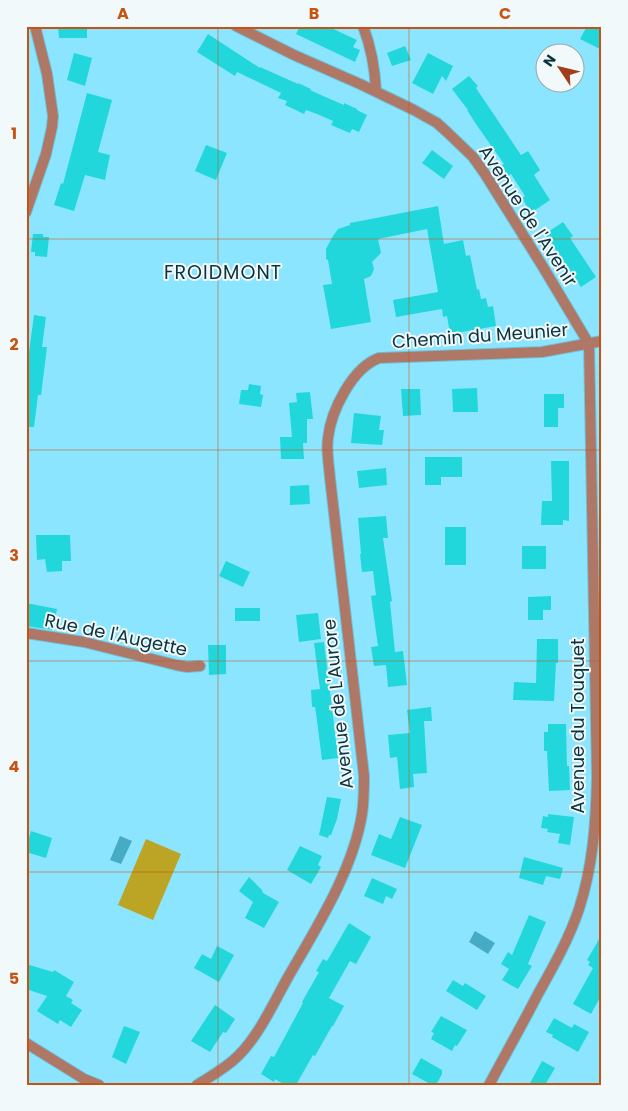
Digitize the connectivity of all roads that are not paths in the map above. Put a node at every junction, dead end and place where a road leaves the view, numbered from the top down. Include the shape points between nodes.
1 (35, 26) edge
2 (236, 26) edge
3 (363, 26) edge
4 (376, 91) junction
5 (26, 212) edge
6 (602, 341) edge
7 (589, 344) junction
8 (363, 368) joint
9 (26, 633) edge
10 (200, 666) dead end
11 (27, 1045) edge
12 (99, 1085) edge
13 (197, 1085) edge
14 (489, 1085) edge

1 - 5 street via 53,116 46,154
2 - 4 street, Avenue de l'Avenir
3 - 4 street via 376,74
4 - 7 street, Avenue de l'Avenir via 437,123 473,157
6 - 7 street, Chemin du Meunier
7 - 8 street, Chemin du Meunier via 542,352 379,358
7 - 14 street, Avenue du Touquet via 597,777 592,854 579,907 566,940
8 - 13 street, Avenue de L'Aurore via 338,404 327,440 364,776 358,832 326,909 258,1029 237,1057
9 - 10 street, Rue de l'Augette via 84,642 176,665
11 - 12 street

